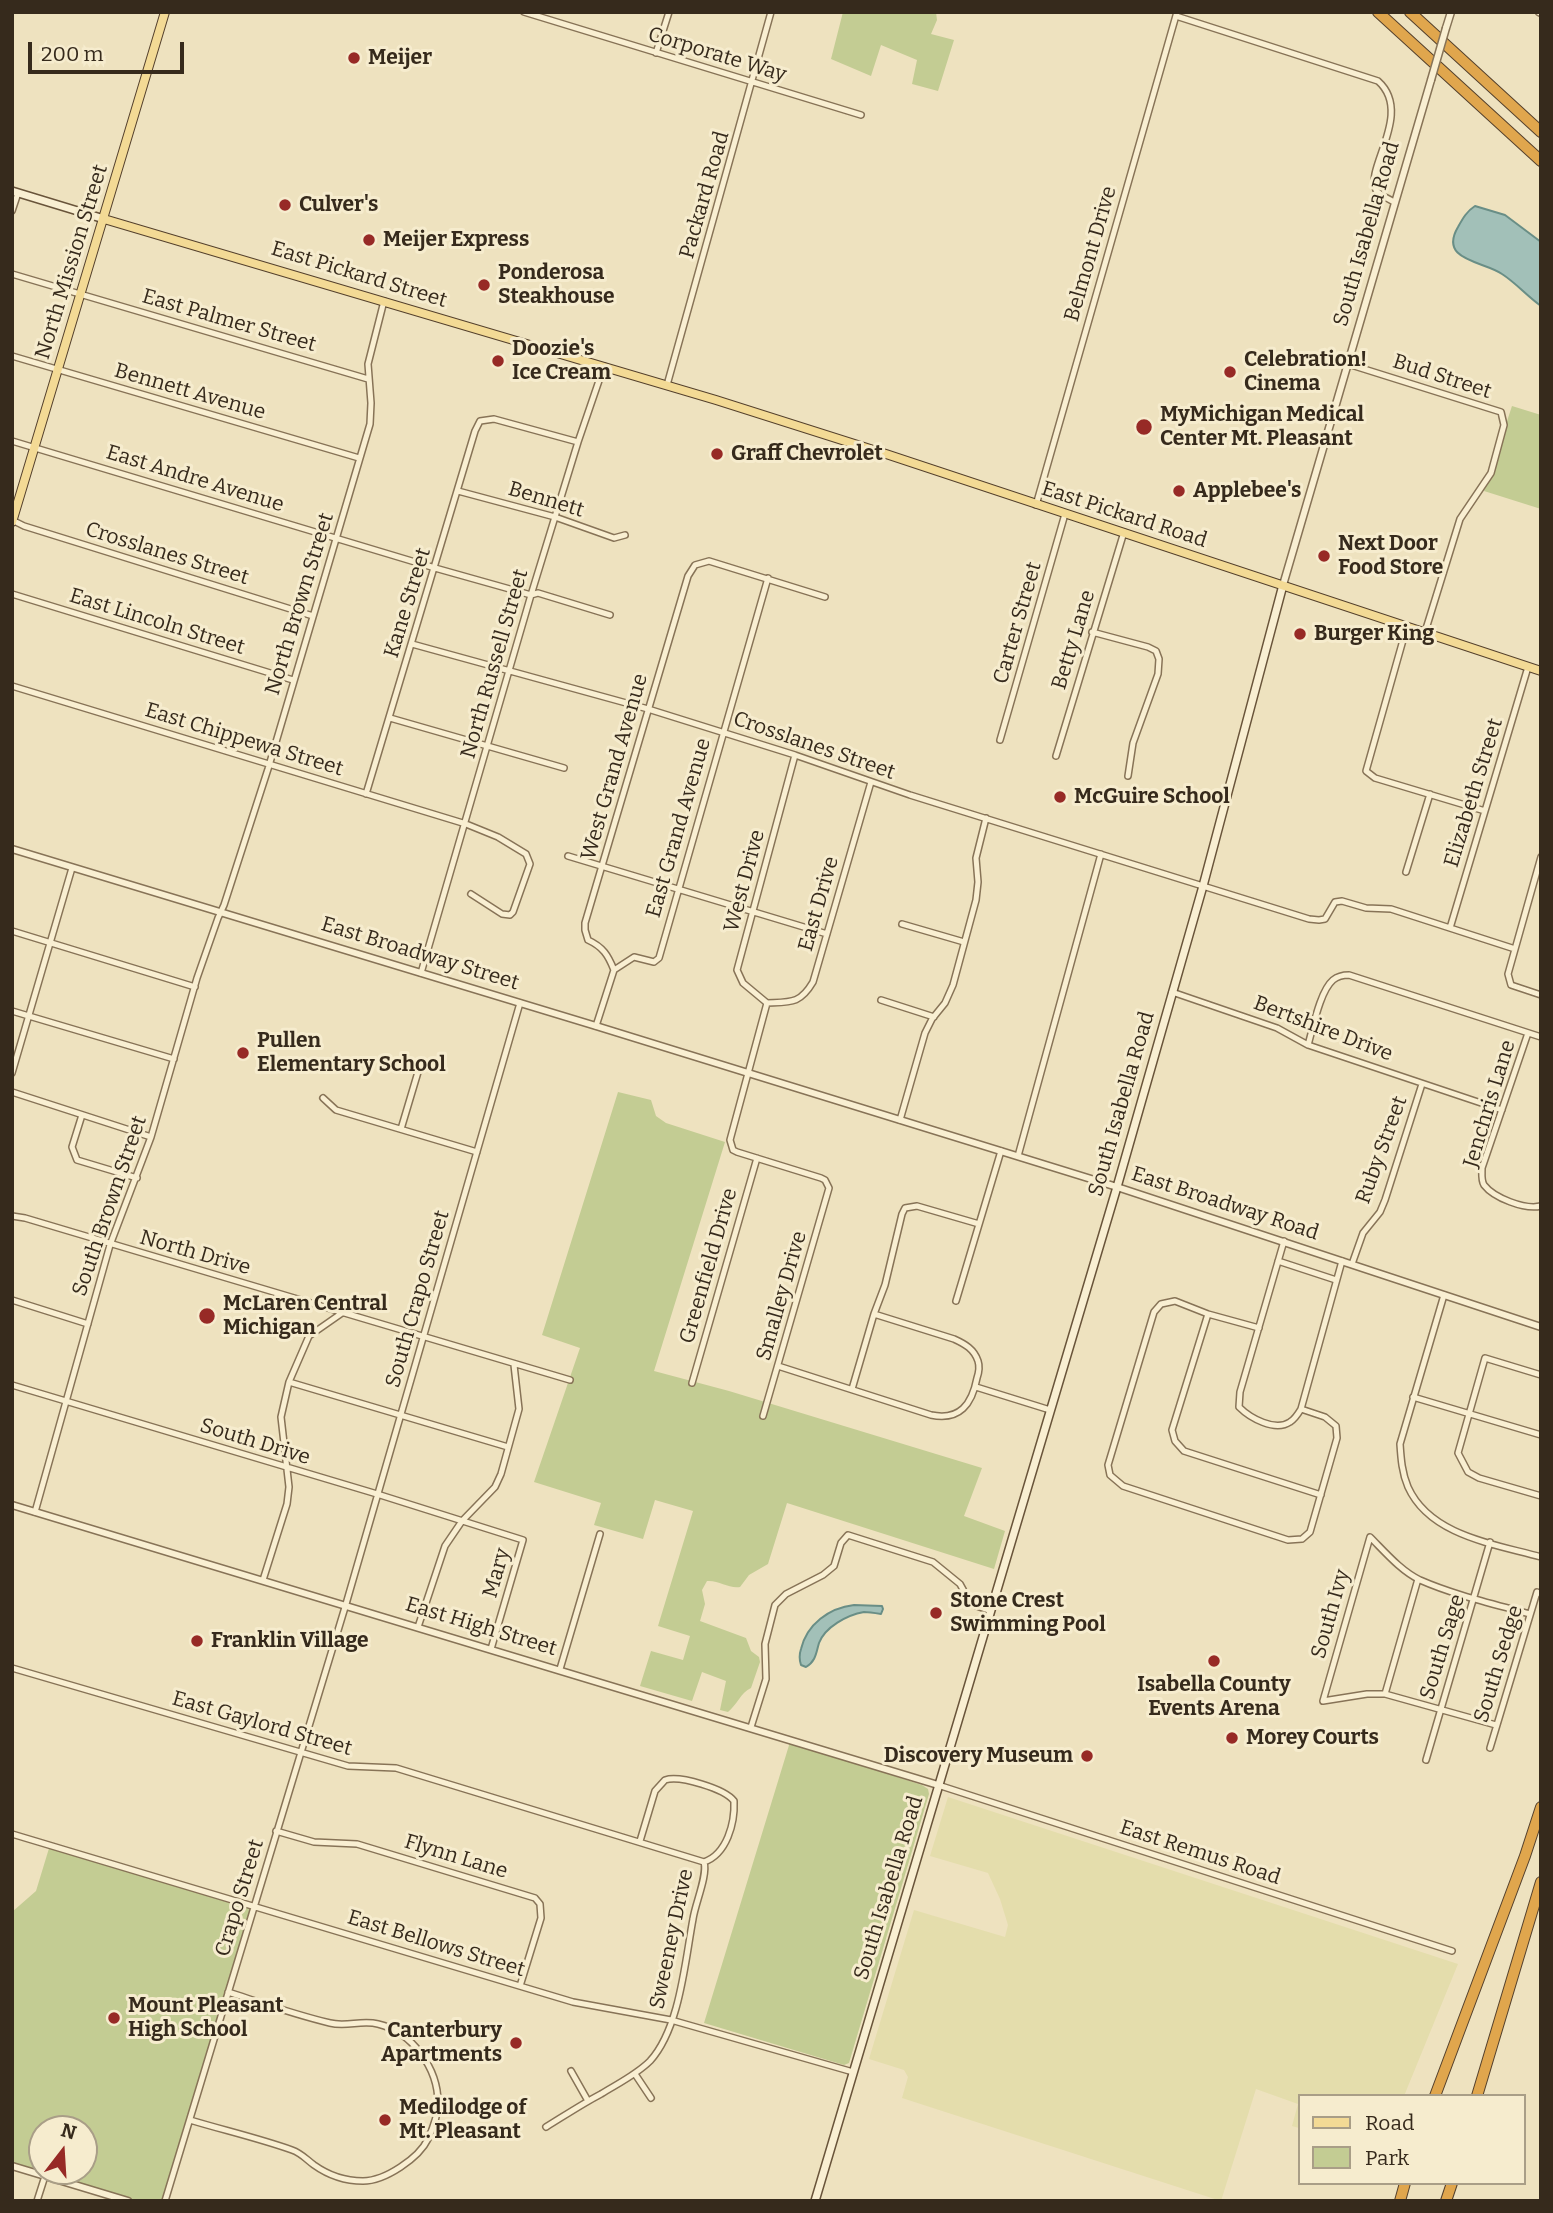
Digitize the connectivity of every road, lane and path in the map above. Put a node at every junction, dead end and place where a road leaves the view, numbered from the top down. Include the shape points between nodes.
1 (165, 12) edge
2 (524, 12) edge
3 (669, 12) edge
4 (771, 12) edge
5 (1378, 12) edge
6 (1410, 12) edge
7 (1451, 12) edge
8 (1177, 14) edge
9 (656, 54) junction
10 (752, 83) junction
11 (861, 115) dead end
12 (1541, 132) edge
13 (1541, 161) edge
14 (15, 192) edge
15 (1394, 202) junction
16 (12, 211) edge
17 (104, 219) junction
18 (12, 274) edge
19 (81, 294) junction
20 (384, 301) junction
21 (12, 356) edge
22 (1348, 364) junction
23 (604, 366) junction
24 (57, 369) junction
25 (368, 379) junction
26 (667, 385) junction
27 (695, 394) joint
28 (12, 441) edge
29 (578, 442) junction
30 (34, 447) junction
31 (359, 458) junction
32 (458, 491) junction
33 (1036, 505) junction
34 (1065, 514) junction
35 (555, 517) junction
36 (12, 521) edge
37 (1124, 533) junction
38 (625, 535) dead end
39 (337, 538) junction
40 (435, 568) junction
41 (768, 578) junction
42 (1283, 585) junction
43 (12, 594) edge
44 (531, 595) junction
45 (824, 597) dead end
46 (610, 615) dead end
47 (313, 616) junction
48 (1407, 626) junction
49 (1092, 632) junction
50 (1425, 632) junction
51 (412, 644) junction
52 (1528, 667) junction
53 (510, 670) junction
54 (1541, 671) edge
55 (293, 680) junction
56 (12, 686) edge
57 (648, 709) junction
58 (390, 718) junction
59 (723, 732) junction
60 (1000, 740) dead end
61 (488, 745) junction
62 (795, 755) junction
63 (1056, 757) dead end
64 (270, 764) junction
65 (564, 768) dead end
66 (1128, 776) dead end
67 (871, 782) junction
68 (366, 794) junction
69 (1430, 794) junction
70 (1485, 811) junction
71 (986, 818) junction
72 (466, 824) junction
73 (12, 849) edge
74 (1101, 855) junction
75 (568, 856) dead end
76 (1541, 857) edge
77 (603, 866) junction
78 (72, 868) junction
79 (1406, 872) dead end
80 (1202, 886) junction
81 (678, 888) junction
82 (471, 894) dead end
83 (752, 911) junction
84 (221, 912) junction
85 (902, 924) dead end
86 (1450, 928) junction
87 (12, 931) edge
88 (827, 934) junction
89 (50, 942) junction
90 (964, 942) junction
91 (1515, 949) junction
92 (614, 970) junction
93 (421, 973) junction
94 (195, 987) junction
95 (1172, 992) junction
96 (1541, 995) edge
97 (880, 1000) dead end
98 (520, 1003) junction
99 (767, 1003) junction
100 (12, 1011) edge
101 (28, 1016) junction
102 (934, 1017) junction
103 (596, 1026) junction
104 (1528, 1033) junction
105 (1541, 1037) edge
106 (1308, 1045) junction
107 (174, 1059) junction
108 (428, 1063) dead end
109 (12, 1073) edge
110 (749, 1073) junction
111 (1422, 1084) junction
112 (12, 1092) edge
113 (816, 1095) joint
114 (323, 1098) dead end
115 (1502, 1110) junction
116 (82, 1115) junction
117 (900, 1120) junction
118 (401, 1129) junction
119 (151, 1137) junction
120 (1001, 1151) junction
121 (477, 1152) junction
122 (1018, 1156) junction
123 (757, 1158) junction
124 (137, 1178) junction
125 (1118, 1187) junction
126 (1541, 1206) edge
127 (12, 1216) edge
128 (979, 1224) junction
129 (1284, 1241) junction
130 (110, 1245) junction
131 (1278, 1261) junction
132 (1342, 1261) junction
133 (1352, 1264) junction
134 (1336, 1280) junction
135 (1444, 1295) junction
136 (12, 1300) edge
137 (956, 1301) dead end
138 (341, 1313) junction
139 (874, 1314) junction
140 (1208, 1314) junction
141 (88, 1324) junction
142 (1541, 1327) edge
143 (1259, 1328) junction
144 (424, 1337) junction
145 (514, 1365) junction
146 (778, 1366) junction
147 (1541, 1375) edge
148 (569, 1380) dead end
149 (289, 1382) junction
150 (692, 1383) dead end
151 (12, 1385) edge
152 (976, 1387) junction
153 (852, 1389) junction
154 (1413, 1397) junction
155 (65, 1400) junction
156 (1301, 1409) junction
157 (1050, 1410) junction
158 (1468, 1414) junction
159 (400, 1415) junction
160 (763, 1416) dead end
161 (1541, 1435) edge
162 (508, 1447) junction
163 (286, 1468) junction
164 (377, 1494) junction
165 (1321, 1495) junction
166 (1541, 1496) edge
167 (12, 1506) edge
168 (35, 1512) junction
169 (462, 1521) junction
170 (489, 1529) joint
171 (600, 1534) dead end
172 (1490, 1542) junction
173 (1541, 1557) edge
174 (1418, 1579) junction
175 (263, 1580) junction
176 (1541, 1594) edge
177 (1474, 1598) junction
178 (345, 1604) junction
179 (991, 1611) junction
180 (1530, 1614) junction
181 (418, 1627) junction
182 (491, 1648) junction
183 (12, 1668) edge
184 (560, 1669) junction
185 (1385, 1693) junction
186 (1440, 1709) junction
187 (1496, 1725) junction
188 (751, 1727) junction
189 (1490, 1748) dead end
190 (301, 1753) junction
191 (1426, 1760) dead end
192 (938, 1785) junction
193 (1541, 1807) edge
194 (276, 1831) junction
195 (12, 1834) edge
196 (640, 1841) junction
197 (704, 1862) junction
198 (1541, 1882) edge
199 (255, 1906) junction
200 (1452, 1951) dead end
201 (520, 1986) junction
202 (228, 1992) junction
203 (671, 2020) junction
204 (571, 2071) dead end
205 (853, 2072) junction
206 (635, 2074) junction
207 (1437, 2094) edge
208 (1478, 2094) edge
209 (651, 2098) dead end
210 (588, 2101) junction
211 (190, 2120) junction
212 (546, 2127) dead end
213 (75, 2185) edge
214 (128, 2201) edge
215 (165, 2201) edge
216 (815, 2201) edge

1 - 17 main road, North Mission Street
2 - 9 street, Corporate Way
3 - 9 street
4 - 10 street, Packard Road
5 - 13 highway
6 - 12 highway
7 - 15 street, South Isabella Road, bridge
8 - 15 street via 1378,81 1391,116 1373,180 1378,191
8 - 33 street, Belmont Drive
9 - 10 street, Corporate Way
10 - 11 street, Corporate Way
10 - 26 street, Packard Road
14 - 16 street
14 - 17 main road, East Pickard Street
15 - 22 street, South Isabella Road
17 - 19 main road, North Mission Street
17 - 20 main road, East Pickard Street
18 - 19 street, East Palmer Street
19 - 24 main road, North Mission Street
19 - 25 street, East Palmer Street
20 - 23 main road, East Pickard Street
20 - 25 street, North Brown Street via 370,351
21 - 24 street, Bennett Avenue
22 - 42 street, South Isabella Road
22 - 50 street, Bud Street via 1501,412 1503,417 1491,473 1460,519
23 - 26 main road, East Pickard Street
23 - 29 street, North Russell Street
24 - 30 main road, North Mission Street
24 - 31 street, Bennett Avenue
25 - 31 street, North Brown Street via 372,413
26 - 27 main road, East Pickard Street
27 - 33 main road, East Pickard Road
28 - 30 street, East Andre Avenue
29 - 32 street, Kane Street via 494,419 480,421
29 - 35 street, North Russell Street
30 - 36 main road, North Mission Street
30 - 39 street, East Andre Avenue
31 - 39 street, North Brown Street
32 - 35 street, Bennett
32 - 40 street, Kane Street
33 - 34 main road, East Pickard Road
34 - 37 main road, East Pickard Road
34 - 60 street, Carter Street
35 - 38 street, Bennett via 614,538
35 - 44 street, North Russell Street
36 - 47 street, Crosslanes Street
37 - 42 main road, East Pickard Road
37 - 49 street, Betty Lane
39 - 40 street, East Andre Avenue
39 - 47 street, North Brown Street
40 - 44 street, East Andre Avenue
40 - 51 street, Kane Street
41 - 45 street
41 - 57 street, West Grand Avenue via 709,561 695,565
41 - 59 street, East Grand Avenue
42 - 48 main road, East Pickard Road
42 - 80 main road, South Isabella Road
43 - 55 street, East Lincoln Street
44 - 46 street, East Andre Avenue via 538,593
44 - 53 street, North Russell Street
47 - 55 street, North Brown Street
48 - 50 main road, East Pickard Road
48 - 69 street via 1366,771
49 - 63 street, Betty Lane
49 - 66 street via 1148,647 1159,659 1133,743
50 - 52 main road, East Pickard Road
51 - 53 street, Crosslanes Street
51 - 58 street, Kane Street
52 - 54 main road, East Pickard Road
52 - 70 street, Elizabeth Street
53 - 57 street, Crosslanes Street
53 - 61 street, North Russell Street
55 - 64 street, North Brown Street
56 - 64 street, East Chippewa Street
57 - 59 street, Crosslanes Street
57 - 77 street, West Grand Avenue
58 - 61 street
58 - 68 street, Kane Street
59 - 62 street, Crosslanes Street
59 - 81 street, East Grand Avenue
61 - 65 street
61 - 72 street, North Russell Street
62 - 67 street, Crosslanes Street
62 - 83 street, West Drive
64 - 68 street, East Chippewa Street
64 - 84 street, North Brown Street
67 - 71 street, Crosslanes Street
67 - 88 street, East Drive
68 - 72 street, East Chippewa Street
69 - 70 street
69 - 79 street
70 - 86 street, Elizabeth Street
71 - 74 street, Crosslanes Street
71 - 90 street via 975,858 978,890
72 - 82 street, East Chippewa Street via 527,854 530,864 510,915
72 - 93 street, North Russell Street
73 - 78 street, East Broadway Street
74 - 80 street, Crosslanes Street
74 - 122 street
75 - 77 street
76 - 91 street
77 - 81 street
77 - 92 street, West Grand Avenue via 585,930 588,940 608,955
78 - 84 street, East Broadway Street
78 - 89 street
80 - 86 street, Crosslanes Street via 1319,920 1325,919 1335,902 1342,901 1391,909
80 - 95 main road, South Isabella Road
81 - 83 street
81 - 92 street, East Grand Avenue via 659,958 654,962 634,957
83 - 88 street
83 - 99 street, West Drive via 737,970 743,983
84 - 93 street, East Broadway Street
84 - 94 street, South Brown Street
85 - 90 street
86 - 91 street
87 - 89 street
88 - 99 street, East Drive via 806,994 792,1002
89 - 94 street
89 - 101 street
90 - 102 street via 949,994
91 - 96 street via 1510,982
92 - 103 street
93 - 98 street, East Broadway Street
94 - 107 street, South Brown Street
95 - 106 street, Bertshire Drive via 1277,1028
95 - 125 main road, South Isabella Road
97 - 102 street
98 - 103 street, East Broadway Street
98 - 121 street, South Crapo Street
99 - 110 street
100 - 101 street
101 - 107 street
101 - 109 street
102 - 117 street via 925,1033
103 - 110 street, East Broadway Street
104 - 105 street
104 - 106 street via 1349,975 1336,977 1324,992
104 - 115 street, Jenchris Lane
106 - 111 street, Bertshire Drive
107 - 119 street, South Brown Street
108 - 118 street via 418,1072
110 - 113 street, East Broadway Street
110 - 123 street via 730,1139 733,1150
111 - 115 street, Bertshire Drive
111 - 133 street, Ruby Street via 1385,1200 1363,1233
112 - 116 street
113 - 117 street, East Broadway Road
114 - 118 street via 336,1110
115 - 126 street, Jenchris Lane via 1482,1168 1483,1183 1499,1196
116 - 119 street
116 - 124 street via 72,1147 77,1160
117 - 120 street, East Broadway Road
118 - 121 street
119 - 124 street, South Brown Street
120 - 122 street, East Broadway Road
120 - 128 street
121 - 144 street, South Crapo Street
122 - 125 street, East Broadway Road
123 - 146 street, Smalley Drive via 821,1178 827,1184 828,1194
123 - 150 street, Greenfield Drive
124 - 130 street, South Brown Street
125 - 129 street, East Broadway Road
125 - 157 main road, South Isabella Road
127 - 130 street, North Drive
128 - 137 street
128 - 139 street via 917,1206 905,1208
129 - 131 street
129 - 132 street, East Broadway Road
130 - 138 street, North Drive
130 - 141 street, South Brown Street
131 - 134 street
131 - 143 street
132 - 133 street, East Broadway Road
132 - 134 street
133 - 135 street, East Broadway Road
134 - 156 street
135 - 142 street, East Broadway Road
135 - 154 street
136 - 141 street
138 - 144 street, North Drive
138 - 149 street via 309,1336
139 - 152 street via 963,1343 978,1360
139 - 153 street
140 - 143 street
140 - 165 street via 1172,1430 1175,1441 1184,1451
140 - 165 street via 1175,1301 1161,1304 1154,1312 1114,1442 1110,1475 1123,1486 1288,1540 1302,1539 1310,1532
141 - 155 street, South Brown Street
143 - 156 street via 1239,1406 1249,1416 1282,1426
144 - 145 street, North Drive
144 - 159 street, South Crapo Street
145 - 148 street, North Drive
145 - 162 street via 519,1409
146 - 153 street
146 - 160 street, Smalley Drive
147 - 158 street via 1485,1358
149 - 159 street
149 - 163 street via 281,1417
151 - 155 street, South Drive
152 - 153 street via 964,1409 948,1416 931,1415
152 - 157 street
154 - 158 street
154 - 172 street via 1400,1444 1409,1490 1448,1528
155 - 163 street, South Drive
155 - 168 street, South Brown Street
156 - 165 street via 1336,1426 1338,1438
157 - 179 main road, South Isabella Road
158 - 161 street
158 - 166 street via 1458,1453 1468,1472
159 - 162 street
159 - 164 street, South Crapo Street
162 - 169 street via 495,1487
163 - 164 street, South Drive
163 - 175 street via 287,1504
164 - 169 street, South Drive
164 - 178 street, South Crapo Street
167 - 168 street, East High Street
168 - 175 street, East High Street
169 - 170 street, South Drive
169 - 181 street via 445,1546
170 - 182 street, Mary via 523,1540
171 - 184 street
172 - 173 street
172 - 177 street, South Sage
174 - 177 street
174 - 185 street
174 - 185 street, South Ivy via 1370,1537 1323,1701
175 - 178 street, East High Street
176 - 180 street, South Sedge via 1537,1592
177 - 180 street
177 - 186 street, South Sage
178 - 181 street, East High Street
178 - 190 street, Crapo Street
179 - 188 street via 971,1604 960,1584 933,1562 848,1535 834,1566 775,1605 765,1644 766,1679
179 - 192 main road, South Isabella Road
180 - 187 street, South Sedge
181 - 182 street, East High Street
182 - 184 street, East High Street
183 - 190 street, East Gaylord Street
184 - 188 street, East High Street
185 - 186 street
186 - 187 street
186 - 191 street, South Sage
187 - 189 street, South Sedge
188 - 192 street, East High Street
190 - 194 street, Crapo Street
190 - 196 street, East Gaylord Street via 348,1766 396,1768
192 - 200 street, East Remus Road
192 - 205 main road, South Isabella Road
193 - 207 highway
194 - 199 street, Crapo Street
194 - 201 street, Flynn Lane via 314,1842 357,1843 535,1898 541,1918
195 - 199 street, East Bellows Street
196 - 197 street, East Gaylord Street
196 - 197 street via 656,1791 665,1780 679,1778 723,1792 734,1801 732,1822 720,1851
197 - 203 street, Sweeney Drive via 686,1966
198 - 208 highway
199 - 201 street, East Bellows Street
199 - 202 street, Crapo Street
201 - 203 street, East Bellows Street via 593,2007
202 - 211 street, Crapo Street
202 - 211 street via 334,2024 361,2022 391,2028 422,2055 436,2087 438,2105 427,2142 418,2152 400,2168 365,2181 341,2178 294,2151
203 - 205 street, East Bellows Street
203 - 206 street, Sweeney Drive via 660,2046
204 - 210 street
205 - 216 main road, South Isabella Road
206 - 209 street
206 - 210 street, Sweeney Drive
210 - 212 street, Sweeney Drive
211 - 215 street, Crapo Street
213 - 214 street

